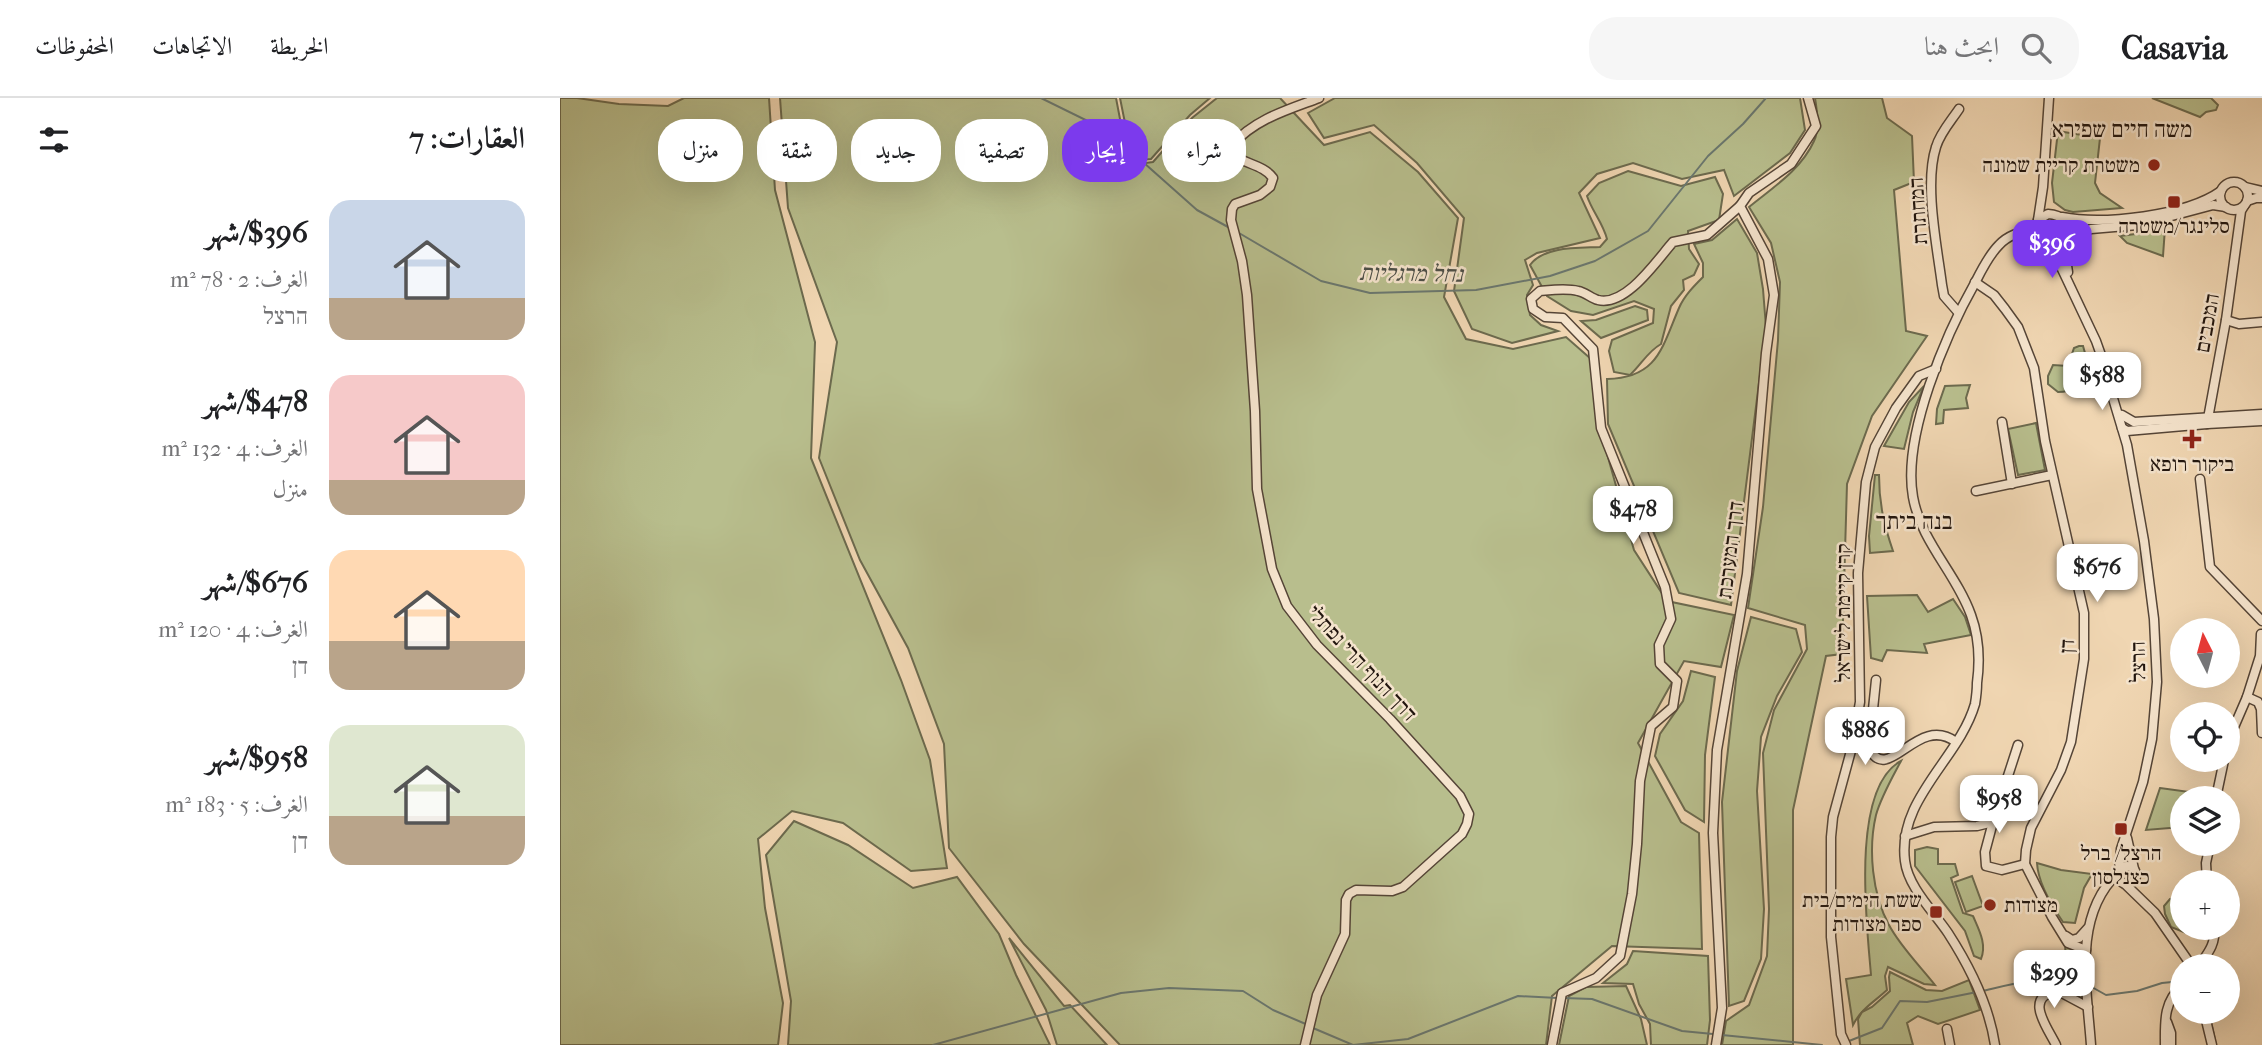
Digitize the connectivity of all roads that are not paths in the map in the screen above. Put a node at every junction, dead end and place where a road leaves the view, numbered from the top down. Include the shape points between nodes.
1 (1319, 98) edge
2 (1808, 98) edge
3 (2049, 98) edge
4 (1959, 109) dead end
5 (2043, 184) junction
6 (2245, 187) junction
7 (2221, 191) junction
8 (2262, 191) edge
9 (2262, 198) edge
10 (2245, 203) junction
11 (1740, 206) junction
12 (2228, 208) junction
13 (2059, 216) junction
14 (2037, 224) junction
15 (2239, 227) junction
16 (2072, 242) junction
17 (2052, 248) junction
18 (1975, 282) junction
19 (2077, 299) junction
20 (1958, 312) junction
21 (2226, 320) junction
22 (2262, 322) edge
23 (1936, 369) junction
24 (2107, 372) junction
25 (2262, 414) edge
26 (2122, 415) junction
27 (2207, 420) junction
28 (2262, 421) edge
29 (2002, 422) dead end
30 (2125, 429) junction
31 (2052, 475) junction
32 (2200, 479) dead end
33 (2012, 484) junction
34 (1976, 491) dead end
35 (2262, 609) edge
36 (2251, 611) junction
37 (2262, 625) edge
38 (2262, 635) edge
39 (2261, 655) edge
40 (1876, 680) dead end
41 (2247, 697) junction
42 (2240, 713) edge
43 (2262, 733) edge
44 (1956, 741) junction
45 (2018, 745) dead end
46 (1993, 822) junction
47 (2126, 835) junction
48 (1905, 836) junction
49 (2025, 864) junction
50 (2118, 872) junction
51 (2135, 873) junction
52 (2124, 884) junction
53 (2103, 893) junction
54 (2145, 902) junction
55 (2088, 928) junction
56 (2063, 934) junction
57 (2170, 935) edge
58 (2086, 950) junction
59 (2170, 1001) edge
60 (2088, 1007) junction
61 (2165, 1020) junction
62 (2207, 1024) edge
63 (1947, 1029) dead end
64 (1305, 1045) edge
65 (1552, 1045) edge
66 (1716, 1045) edge
67 (1846, 1045) edge
68 (1950, 1045) edge
69 (1995, 1045) edge
70 (2056, 1045) edge
71 (2091, 1045) edge
72 (2165, 1045) edge
73 (2171, 1045) edge
74 (2212, 1045) edge

1 - 64 street, דרך הנוף הרי נפתלי via 1261,122 1232,145 1232,154 1239,160 1273,178 1260,195 1235,204 1231,220 1248,306 1256,489 1266,545 1282,596 1292,612 1333,663 1460,796 1469,814 1462,834 1403,887 1349,894 1345,934 1317,995
2 - 11 street via 1816,126 1791,164 1749,193
3 - 5 street
4 - 20 street, המחתרת via 1935,149 1931,185 1942,285
5 - 13 street via 2049,205
5 - 14 street
6 - 7 street via 2232,182
6 - 8 street
6 - 10 street
7 - 12 street via 2220,200
7 - 13 street via 2137,218 2096,221
9 - 10 street
10 - 12 street
10 - 15 street, המכבים
11 - 65 street via 1707,235 1672,242 1623,296 1600,301 1579,290 1555,290 1540,291 1531,299 1533,309 1545,317 1563,318 1593,349 1601,428 1665,587 1671,619 1659,645 1660,664 1677,681 1673,706 1651,726 1640,780 1632,894 1620,956 1596,978 1562,993
11 - 66 street, דרך המערכת via 1768,260 1774,295 1747,574 1717,750 1713,833 1722,1008
12 - 15 street
12 - 16 street via 2213,205 2138,225 2091,229
13 - 14 street via 2048,214
13 - 16 street via 2071,227
14 - 17 street via 2039,235
14 - 18 street via 2005,239
15 - 21 street, המכבים
16 - 17 street via 2064,249
16 - 19 street, הרצל via 2066,259
17 - 19 street, הרצל
18 - 20 street
18 - 31 street, דן via 1994,295 2028,349
19 - 24 street, הרצל
20 - 23 street
21 - 22 street
21 - 27 street, המכבים
23 - 44 street via 1914,440 1911,479 1923,530 1975,628 1979,664 1975,704
23 - 67 street, קרן קיימת לישראל via 1919,376 1889,418 1866,482 1858,573 1860,702 1830,837 1832,937 1841,1034
24 - 26 street, הרצל
24 - 30 street, הרצל
25 - 27 street
26 - 27 street via 2134,422
26 - 30 street, הרצל
27 - 28 street
27 - 30 street
29 - 33 street
30 - 47 street, הרצל via 2154,619 2157,682 2149,758
31 - 33 street
31 - 49 street, דן via 2084,613 2085,650 2071,742 2031,828
32 - 36 street via 2210,567
33 - 34 street
35 - 36 street
36 - 37 street
37 - 38 street
38 - 39 street
39 - 41 street
40 - 44 street via 1872,754 1889,759 1930,735
41 - 42 street
41 - 43 street via 2258,702
44 - 48 street via 1920,797
45 - 46 street
46 - 48 street via 1934,827
46 - 49 street via 1984,852 1986,866 2002,870
47 - 50 street, הרצל
47 - 51 street, הרצל
48 - 69 street via 1909,878 1975,982
49 - 56 street
50 - 51 street via 2126,866
50 - 52 street
50 - 53 street
51 - 52 street via 2131,883
51 - 54 street, הרצל
52 - 53 street
52 - 54 street, הרצל
53 - 55 street
54 - 57 street, הרצל
55 - 56 street via 2078,939
55 - 58 street
56 - 58 street via 2068,943
58 - 60 street
59 - 61 street
60 - 70 street via 2058,991 2041,1002 2041,1019
60 - 71 street
61 - 72 street
61 - 73 street
62 - 74 street
63 - 68 street

